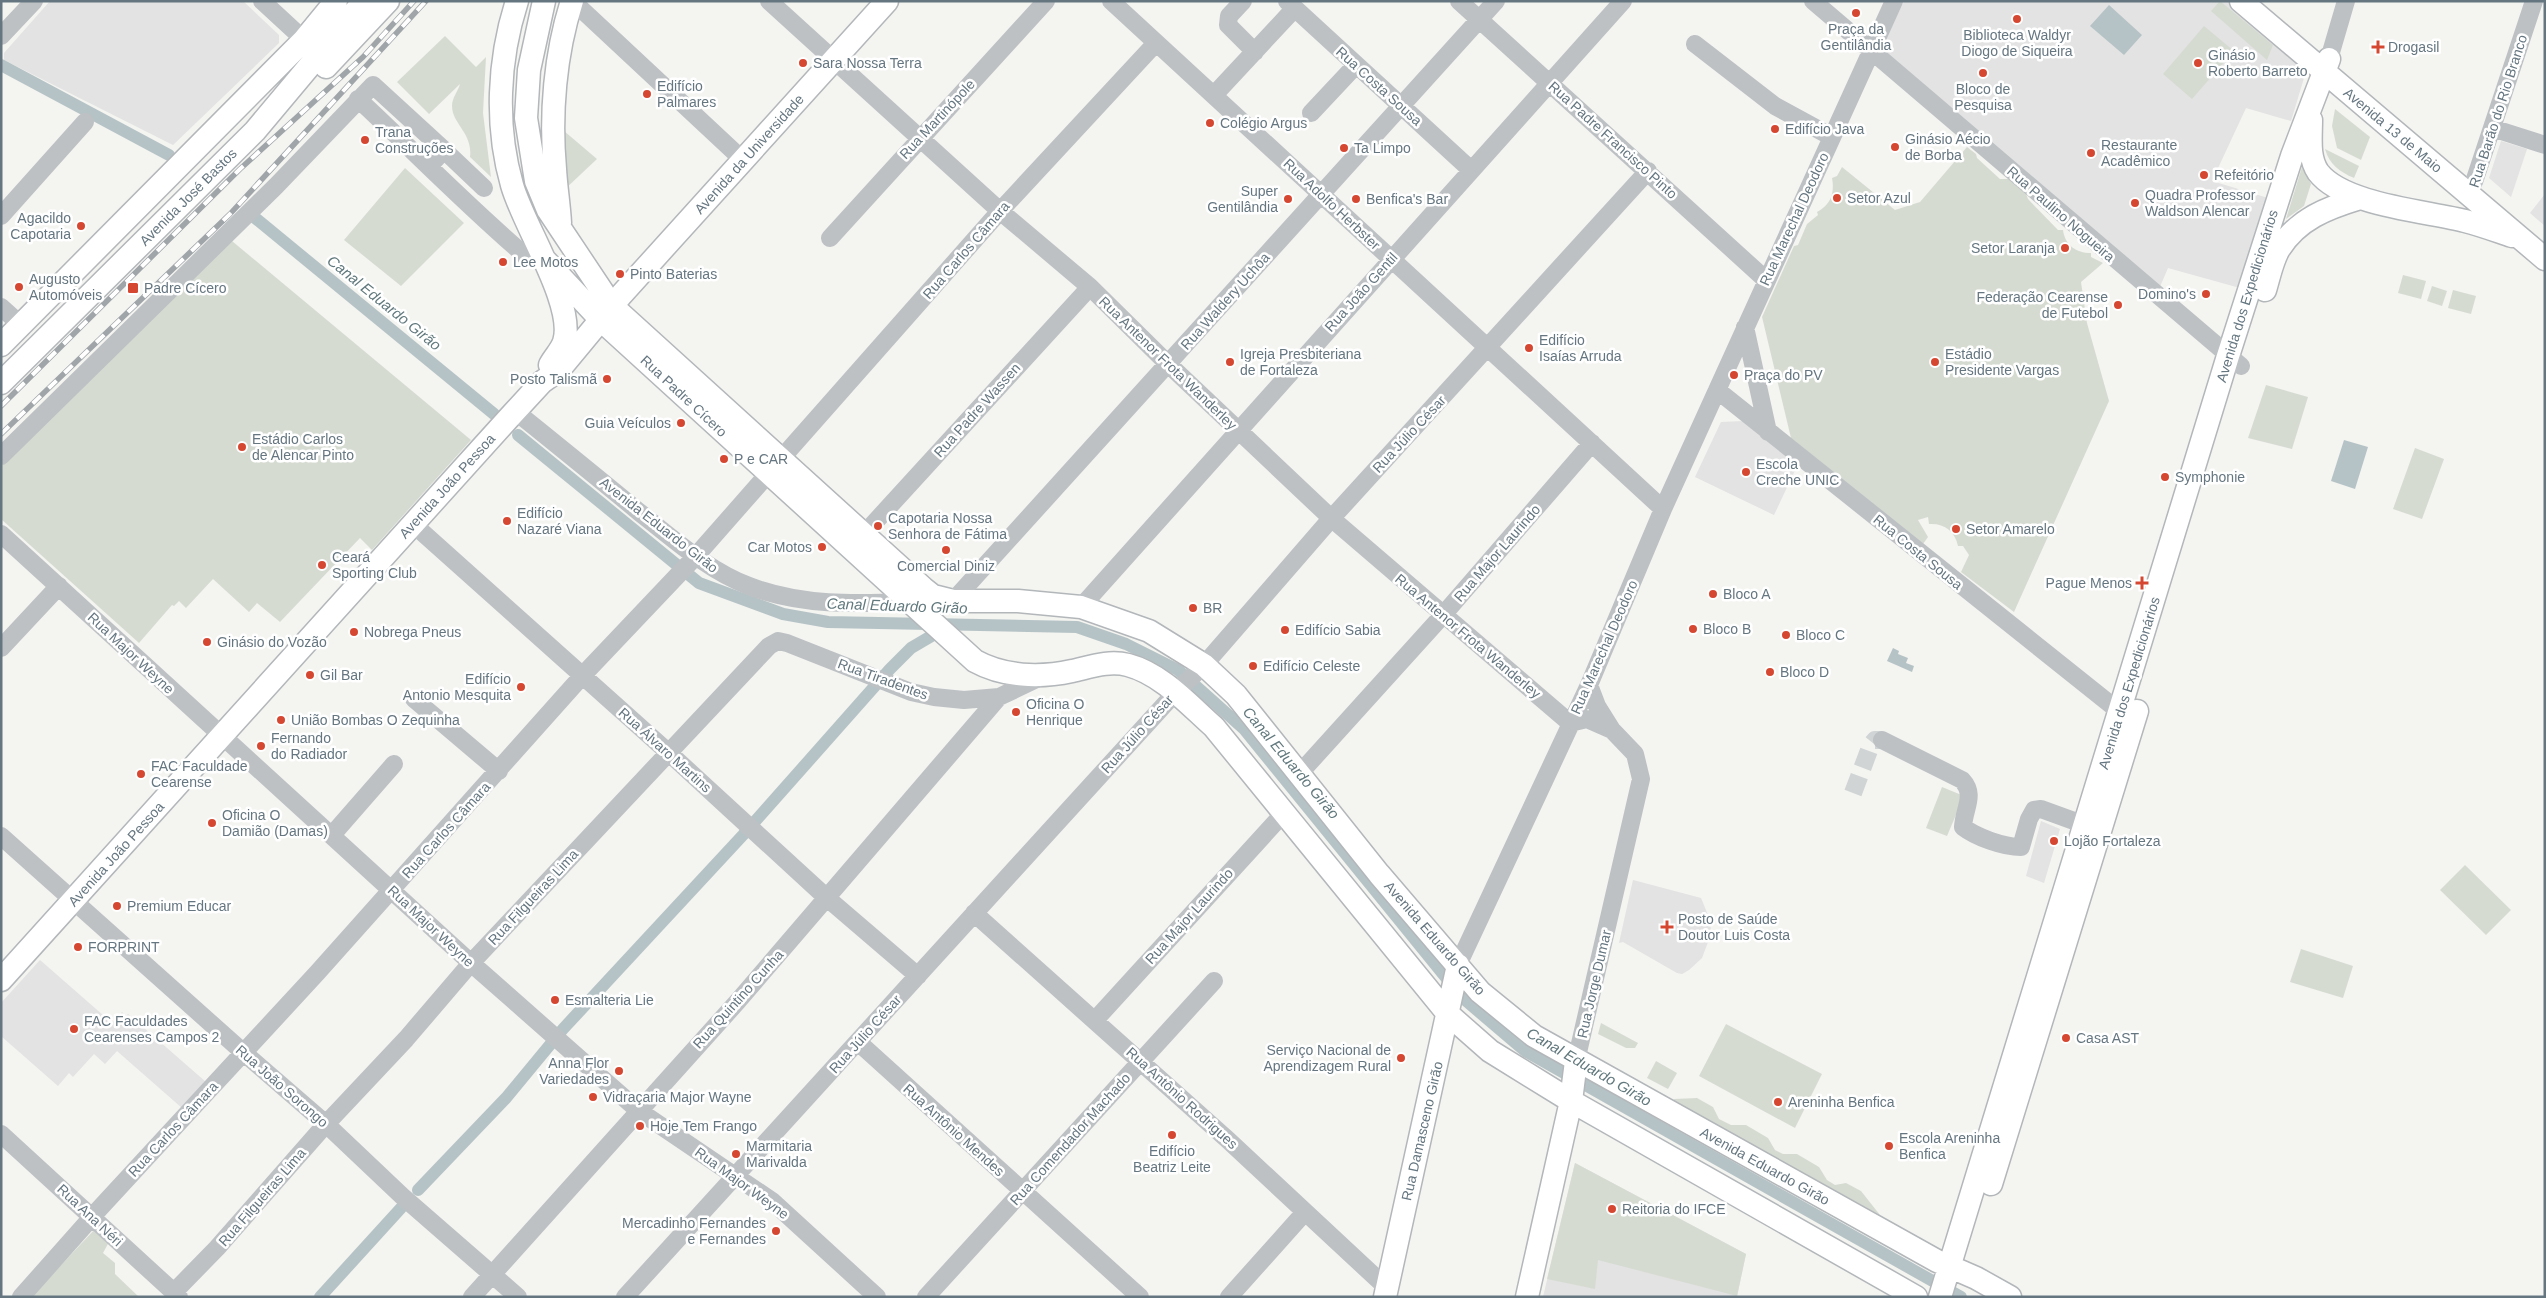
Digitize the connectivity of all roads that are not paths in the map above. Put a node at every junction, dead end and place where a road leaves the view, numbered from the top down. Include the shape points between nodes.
1 (34, 1) edge
2 (262, 1) edge
3 (336, 1) edge
4 (388, 1) edge
5 (507, 1) edge
6 (517, 1) edge
7 (544, 1) edge
8 (769, 1) edge
9 (887, 1) edge
10 (1046, 1) edge
11 (1243, 1) edge
12 (1459, 1) edge
13 (1496, 1) edge
14 (1623, 1) edge
15 (1813, 1) edge
16 (1894, 1) edge
17 (2241, 1) edge
18 (2263, 1) edge
19 (2346, 1) edge
20 (2534, 1) edge
21 (575, 4) edge
22 (1118, 4) edge
23 (1291, 5) edge
24 (368, 11) edge
25 (1479, 20) junction
26 (508, 28) junction
27 (1, 36) edge
28 (1156, 44) junction
29 (1695, 44) dead end
30 (1871, 51) junction
31 (1255, 52) junction
32 (318, 53) junction
33 (833, 59) junction
34 (1356, 65) junction
35 (2326, 65) junction
36 (1549, 83) junction
37 (1214, 96) junction
38 (358, 99) junction
39 (1401, 105) junction
40 (2310, 107) junction
41 (1311, 114) dead end
42 (85, 122) dead end
43 (2492, 128) junction
44 (1832, 137) junction
45 (920, 138) junction
46 (2545, 145) edge
47 (444, 150) junction
48 (744, 161) junction
49 (430, 165) junction
50 (1471, 170) junction
51 (1648, 171) junction
52 (484, 188) dead end
53 (2473, 189) junction
54 (1320, 194) junction
55 (2360, 198) junction
56 (1000, 211) junction
57 (1, 216) edge
58 (2465, 221) junction
59 (560, 226) junction
60 (830, 238) dead end
61 (2521, 239) junction
62 (2545, 242) edge
63 (542, 258) junction
64 (1390, 259) junction
65 (2545, 259) edge
66 (1766, 280) junction
67 (1090, 287) junction
68 (1, 307) edge
69 (606, 313) junction
70 (22, 325) junction
71 (1745, 327) junction
72 (1, 345) edge
73 (1488, 348) junction
74 (2235, 361) junction
75 (1168, 364) junction
76 (542, 382) junction
77 (1, 383) edge
78 (1717, 390) junction
79 (515, 411) junction
80 (1238, 431) junction
81 (1768, 432) junction
82 (1592, 443) junction
83 (1, 456) edge
84 (774, 467) junction
85 (1663, 509) junction
86 (1331, 518) junction
87 (413, 524) junction
88 (1, 534) edge
89 (864, 534) junction
90 (692, 559) junction
91 (59, 586) junction
92 (953, 601) junction
93 (915, 607) junction
94 (1081, 607) junction
95 (1443, 615) junction
96 (943, 632) joint
97 (778, 641) joint
98 (1, 648) edge
99 (1201, 668) junction
100 (1046, 674) junction
101 (583, 675) junction
102 (1589, 685) junction
103 (1179, 689) junction
104 (999, 697) junction
105 (414, 699) dead end
106 (2120, 712) junction
107 (1570, 723) junction
108 (1612, 730) junction
109 (221, 736) junction
110 (1882, 740) dead end
111 (669, 753) junction
112 (394, 764) dead end
113 (499, 771) junction
114 (1300, 773) junction
115 (1283, 814) junction
116 (2085, 825) junction
117 (1, 836) edge
118 (332, 836) junction
119 (392, 890) junction
120 (827, 898) junction
121 (74, 900) junction
122 (974, 913) junction
123 (471, 963) junction
124 (918, 976) junction
125 (1, 980) edge
126 (1214, 981) dead end
127 (1453, 989) junction
128 (2042, 993) junction
129 (1096, 1019) junction
130 (858, 1042) junction
131 (244, 1053) junction
132 (1141, 1060) junction
133 (1574, 1080) junction
134 (639, 1111) junction
135 (326, 1124) junction
136 (1, 1134) edge
137 (736, 1176) junction
138 (1022, 1191) junction
139 (1304, 1212) junction
140 (92, 1217) junction
141 (493, 1274) junction
142 (1951, 1284) edge
143 (1386, 1292) edge
144 (177, 1294) edge
145 (21, 1297) edge
146 (472, 1297) edge
147 (518, 1297) edge
148 (625, 1297) edge
149 (877, 1297) edge
150 (926, 1297) edge
151 (1140, 1297) edge
152 (1229, 1297) edge
153 (1527, 1297) edge
154 (1916, 1297) edge
155 (2010, 1297) edge

1 - 27 street
2 - 32 street
3 - 32 main road, Avenida José Bastos
4 - 24 main road, Avenida José Bastos
5 - 26 main road
6 - 26 main road
7 - 59 main road, Rua Padre Cícero via 526,92 526,118 536,181 548,210
8 - 33 street, Rua Antenor Frota Wanderley
9 - 33 main road, Avenida da Universidade
10 - 45 street, Rua Martinópole
11 - 31 street via 1230,16 1228,25
12 - 25 street, Rua Padre Francisco Pinto
13 - 25 street, Rua Waldery Uchôa
14 - 36 street, Rua João Gentil
15 - 30 street, Rua Paulino Nogueira
16 - 30 street, Rua Marechal Deodoro
17 - 35 main road, Avenida 13 de Maio
18 - 35 main road, Avenida 13 de Maio
19 - 35 street
20 - 43 street, Rua Barão do Rio Branco
21 - 48 street
21 - 59 main road via 557,72 554,110 554,169
22 - 28 street, Rua Adolfo Herbster
23 - 31 street
23 - 34 street, Rua Costa Sousa
24 - 32 main road, Avenida José Bastos
25 - 36 street, Rua Padre Francisco Pinto
25 - 39 street, Rua Waldery Uchôa
26 - 63 main road via 503,69 502,133 520,211
28 - 37 street, Rua Adolfo Herbster
28 - 56 street, Rua Carlos Câmara
29 - 44 street via 1775,106
30 - 44 street, Rua Marechal Deodoro
30 - 74 street, Rua Paulino Nogueira
31 - 37 street
32 - 70 main road, Avenida José Bastos
32 - 77 main road, Avenida José Bastos via 254,131
33 - 45 street, Rua Antenor Frota Wanderley
33 - 48 main road, Avenida da Universidade
34 - 39 street, Rua Costa Sousa
34 - 41 street
35 - 40 main road, Avenida dos Expedicionários
35 - 53 main road, Avenida 13 de Maio
36 - 50 street, Rua João Gentil
36 - 51 street, Rua Padre Francisco Pinto
37 - 54 street, Rua Adolfo Herbster
38 - 47 street via 373,85
38 - 49 street, Rua Padre Cícero
38 - 83 street via 276,186
39 - 50 street, Rua Costa Sousa
39 - 54 street, Rua Waldery Uchôa
40 - 55 main road via 2312,161 2318,172 2333,186
40 - 74 main road, Avenida dos Expedicionários via 2292,156
42 - 57 street
43 - 46 street
43 - 53 street, Rua Barão do Rio Branco
44 - 66 street, Rua Marechal Deodoro
45 - 56 street, Rua Antenor Frota Wanderley
45 - 60 street, Rua Martinópole
47 - 49 street
47 - 52 street
48 - 69 main road, Avenida da Universidade
49 - 63 street, Rua Padre Cícero via 485,221 528,258
50 - 64 street, Rua João Gentil
51 - 66 street, Rua Padre Francisco Pinto
51 - 73 street, Rua Júlio César
53 - 58 main road, Rua Barão do Rio Branco
53 - 61 main road, Avenida 13 de Maio
53 - 62 main road, Avenida 13 de Maio
54 - 64 street, Rua Adolfo Herbster
54 - 75 street, Rua Waldery Uchôa
55 - 58 main road
55 - 74 main road, Avenida dos Expedicionários via 2332,206 2307,219 2278,250
56 - 67 street, Rua Antenor Frota Wanderley
56 - 84 street, Rua Carlos Câmara
58 - 61 main road
59 - 69 main road, Rua Padre Cícero
61 - 65 main road, Avenida 13 de Maio
63 - 69 main road, Rua Padre Cícero
63 - 76 main road via 564,310 566,331 560,352
64 - 73 street, Rua Adolfo Herbster
64 - 80 street, Rua João Gentil
66 - 71 street, Rua Marechal Deodoro
67 - 75 street, Rua Antenor Frota Wanderley
67 - 89 street, Rua Padre Wassen
68 - 70 street
69 - 76 main road, Avenida João Pessoa via 559,370
69 - 84 main road, Rua Padre Cícero
70 - 72 main road, Avenida José Bastos
71 - 78 street, Rua Marechal Deodoro
71 - 81 street
73 - 82 street, Rua Adolfo Herbster
73 - 86 street, Rua Júlio César
74 - 106 main road, Avenida dos Expedicionários
74 - 128 main road, Avenida dos Expedicionários
75 - 80 street, Rua Antenor Frota Wanderley
75 - 92 street, Rua Waldery Uchôa
76 - 79 main road, Avenida João Pessoa
78 - 81 street, Rua Costa Sousa
78 - 85 street, Rua Marechal Deodoro
79 - 87 main road, Avenida João Pessoa
79 - 90 street, Avenida Eduardo Girão
80 - 86 street, Rua Antenor Frota Wanderley
80 - 94 street, Rua João Gentil
81 - 106 street, Rua Costa Sousa
82 - 85 street, Rua Adolfo Herbster
82 - 95 street, Rua Major Laurindo
84 - 89 main road, Rua Padre Cícero
84 - 90 street, Rua Carlos Câmara
84 - 93 main road, Rua Padre Cícero
85 - 102 street, Rua Marechal Deodoro
86 - 95 street, Rua Antenor Frota Wanderley
86 - 99 street, Rua Júlio César
87 - 101 street, Rua Álvaro Martins
87 - 109 main road, Avenida João Pessoa
88 - 91 street, Rua Major Weyne
89 - 92 main road, Rua Padre Cícero via 933,596
90 - 93 street, Avenida Eduardo Girão via 751,587 812,602
90 - 101 street, Rua Carlos Câmara
91 - 98 street
91 - 109 street, Rua Major Weyne
92 - 94 main road, Avenida Eduardo Girão via 1018,601
93 - 96 main road, Rua Padre Cícero
94 - 99 main road, Avenida Eduardo Girão via 1149,631
95 - 107 street, Rua Antenor Frota Wanderley
95 - 114 street, Rua Major Laurindo
96 - 100 main road, Avenida Eduardo Girão via 975,661 988,668 1018,674
97 - 104 street, Rua Tiradentes via 934,697 964,700
97 - 111 street, Rua Filgueiras Lima via 769,646
99 - 103 street, Rua Júlio César
99 - 114 main road, Avenida Eduardo Girão via 1236,695
100 - 103 main road, Avenida Eduardo Girão via 1120,664 1142,670
100 - 104 street, Rua Tiradentes
101 - 111 street, Rua Álvaro Martins
101 - 113 street, Rua Carlos Câmara
102 - 107 street, Rua Marechal Deodoro
102 - 108 street, Rua Jorge Dumar
103 - 115 main road, Avenida Eduardo Girão via 1214,727
103 - 122 street, Rua Júlio César
104 - 120 street, Rua Quintino Cunha
105 - 113 street
106 - 116 main road, Avenida dos Expedicionários
107 - 108 street via 1587,719
107 - 127 street, Rua Marechal Deodoro
108 - 133 street, Rua Jorge Dumar via 1635,754 1641,779
109 - 118 street, Rua Major Weyne
109 - 121 main road, Avenida João Pessoa
110 - 116 street via 1962,780 1968,787 1970,798 1963,827 1970,833 2021,847 2029,819 2034,810 2041,809
111 - 120 street, Rua Álvaro Martins
111 - 123 street, Rua Filgueiras Lima
112 - 118 street
113 - 119 street, Rua Carlos Câmara
114 - 127 main road, Avenida Eduardo Girão via 1379,874
115 - 127 main road, Avenida Eduardo Girão
115 - 129 street, Rua Major Laurindo
116 - 128 main road, Avenida dos Expedicionários
117 - 121 street, Rua João Sorongo
118 - 119 street, Rua Major Weyne
119 - 123 street, Rua Major Weyne
119 - 131 street, Rua Carlos Câmara
120 - 124 street, Rua Álvaro Martins
120 - 134 street, Rua Quintino Cunha
121 - 125 main road, Avenida João Pessoa
121 - 131 street, Rua João Sorongo
122 - 124 street, Rua Júlio César
122 - 129 street, Rua Antônio Rodrigues
123 - 134 street, Rua Major Weyne
123 - 135 street, Rua Filgueiras Lima via 406,1039
124 - 130 street, Rua Júlio César
126 - 132 street, Rua Comendador Machado
127 - 133 main road, Avenida Eduardo Girão via 1480,992 1534,1036
127 - 133 main road, Avenida Eduardo Girão via 1490,1051
127 - 143 main road, Rua Damasceno Girão
128 - 142 main road, Avenida dos Expedicionários
129 - 132 street, Rua Antônio Rodrigues
130 - 137 street, Rua Júlio César
130 - 138 street, Rua Antônio Mendes
131 - 135 street, Rua João Sorongo
131 - 140 street, Rua Carlos Câmara
132 - 138 street, Rua Comendador Machado
132 - 139 street, Rua Antônio Rodrigues
133 - 142 main road, Avenida Eduardo Girão
133 - 153 main road, Rua Jorge Dumar
133 - 154 main road, Avenida Eduardo Girão
134 - 137 street, Rua Major Weyne
134 - 141 street, Rua Quintino Cunha
135 - 141 street, Rua João Sorongo via 407,1201
135 - 144 street, Rua Filgueiras Lima
136 - 140 street, Rua Ana Néri
137 - 148 street, Rua Júlio César
137 - 149 street, Rua Major Weyne via 772,1202
138 - 150 street, Rua Comendador Machado
138 - 151 street, Rua Antônio Mendes
139 - 143 street, Rua Antônio Rodrigues
139 - 152 street
140 - 144 street, Rua Ana Néri
140 - 145 street, Rua Carlos Câmara
141 - 146 street, Rua Quintino Cunha
141 - 147 street, Rua João Sorongo
142 - 155 main road, Avenida Eduardo Girão

